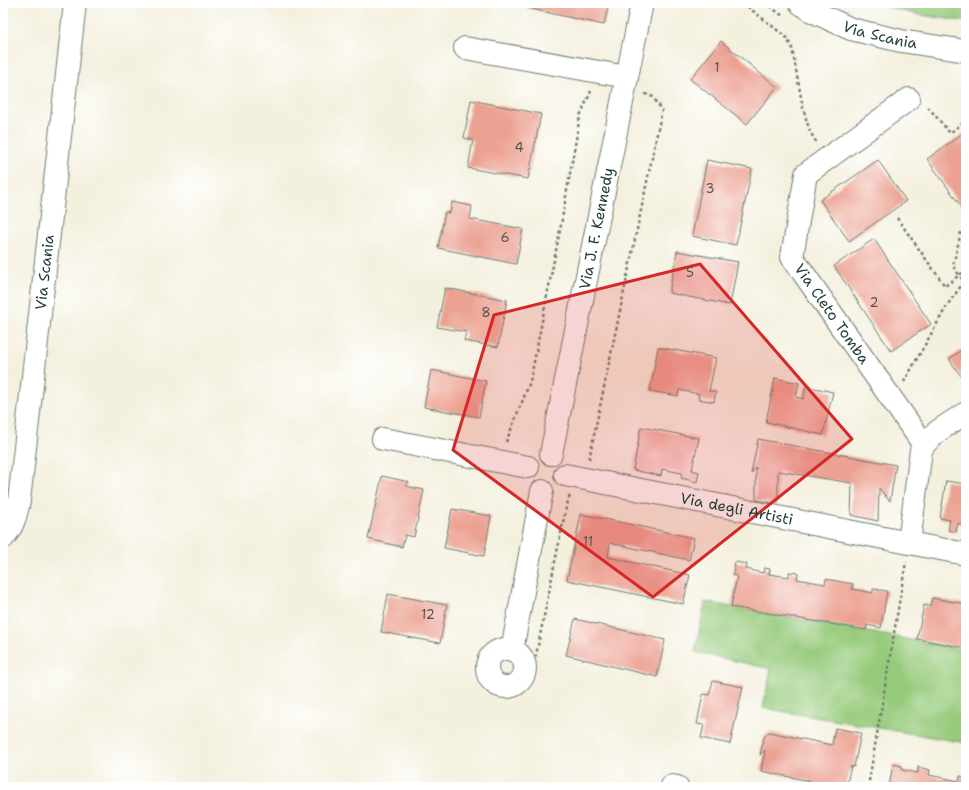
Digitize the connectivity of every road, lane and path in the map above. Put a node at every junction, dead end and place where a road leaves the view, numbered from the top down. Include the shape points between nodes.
1 (75, 3) edge
2 (642, 3) edge
3 (742, 3) edge
4 (800, 3) edge
5 (465, 48) dead end
6 (966, 51) edge
7 (599, 72) junction
8 (633, 84) junction
9 (906, 101) joint
10 (966, 120) edge
11 (828, 158) junction
12 (897, 218) dead end
13 (961, 232) dead end
14 (966, 270) edge
15 (960, 275) junction
16 (893, 402) junction
17 (966, 413) edge
18 (383, 439) dead end
19 (924, 445) junction
20 (551, 454) junction
21 (498, 461) junction
22 (528, 467) junction
23 (575, 477) junction
24 (542, 491) junction
25 (3, 538) edge
26 (909, 543) junction
27 (966, 554) edge
28 (512, 650) dead end
29 (532, 675) dead end
30 (868, 787) edge

1 - 25 street, Via Scania via 19,501 16,520
2 - 8 street, Via J. F. Kennedy
3 - 11 path via 786,37 792,48 810,132
4 - 6 street, Via Scania via 851,30 900,41
5 - 7 street
7 - 8 street
7 - 21 path via 580,116 530,382
8 - 20 street, Via J. F. Kennedy
8 - 23 path via 653,97 662,110
9 - 10 path via 927,106 950,133
9 - 11 street, Via Cleto Tomba
11 - 16 street, Via Cleto Tomba via 806,174 792,257
12 - 15 path via 945,286
13 - 15 path via 954,266
14 - 15 path
15 - 16 path via 964,282 948,304
16 - 19 street, Via Cleto Tomba
17 - 19 street
18 - 21 street
19 - 26 street via 920,456
20 - 22 street via 537,456
20 - 23 street via 558,457 565,470
21 - 22 street
22 - 24 street via 531,483
23 - 24 street via 557,488
23 - 26 street, Via degli Artisti
23 - 29 path via 582,494 572,492 566,508
24 - 28 street
26 - 27 street, Via degli Artisti
26 - 30 path

